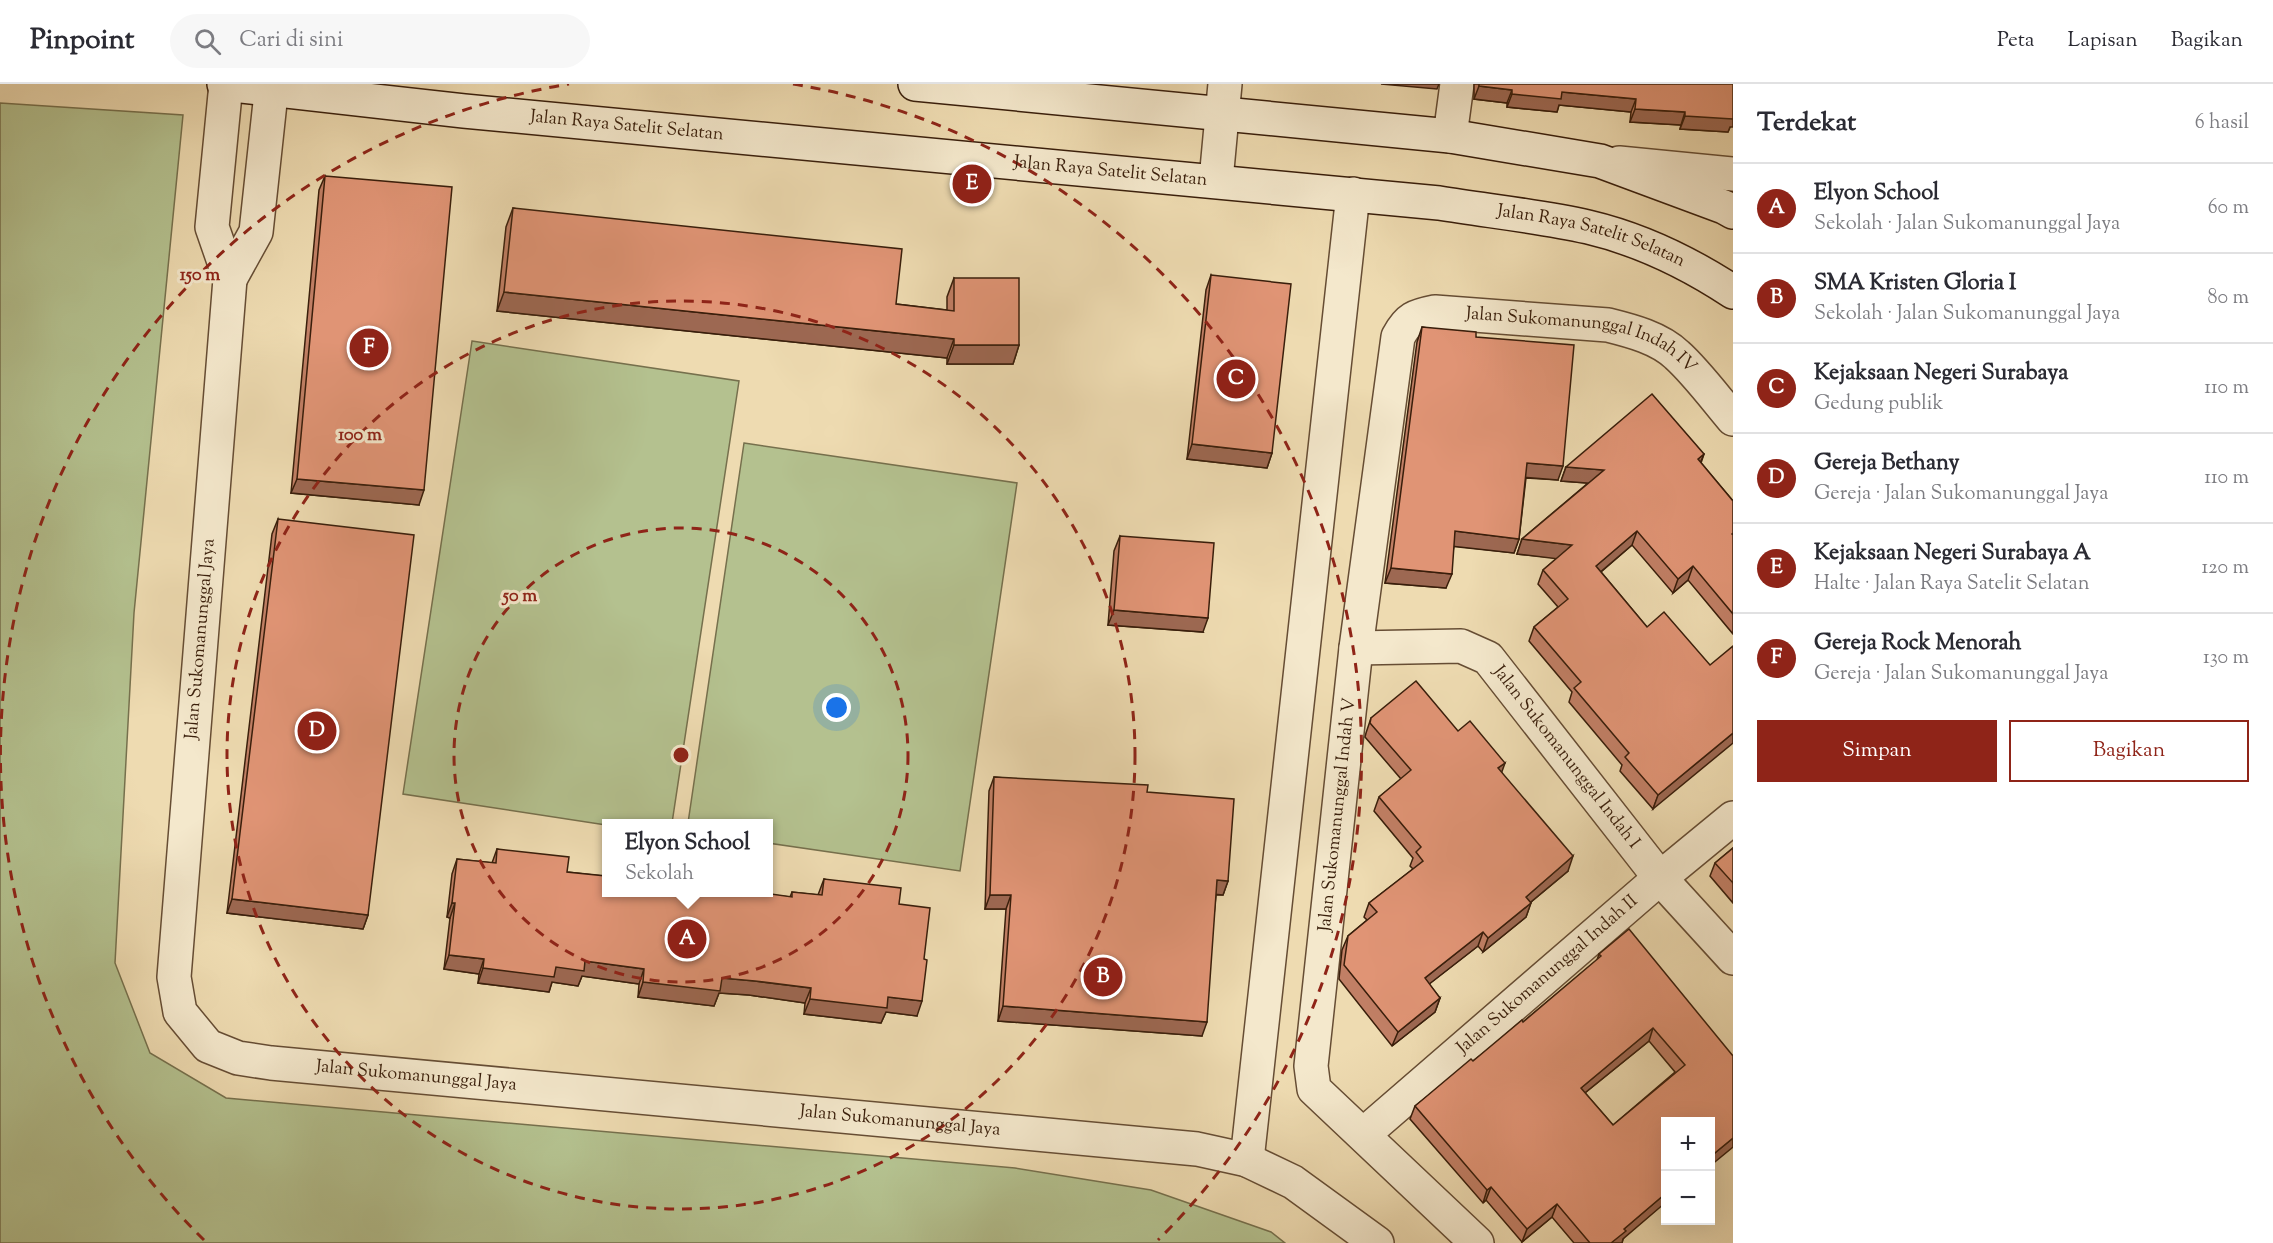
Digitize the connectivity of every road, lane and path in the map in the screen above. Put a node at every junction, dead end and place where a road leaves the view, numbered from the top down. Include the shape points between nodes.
1 (225, 84) edge
2 (915, 84) edge
3 (1457, 84) edge
4 (272, 86) edge
5 (1224, 98) edge
6 (1450, 136) junction
7 (1600, 161) junction
8 (1733, 174) edge
9 (1216, 180) junction
10 (1353, 194) junction
11 (1733, 213) edge
12 (230, 279) junction
13 (1733, 292) edge
14 (1406, 322) joint
15 (1733, 419) edge
16 (1356, 648) junction
17 (1733, 818) edge
18 (1660, 878) junction
19 (1733, 958) edge
20 (1364, 1134) junction
21 (1247, 1160) junction
22 (1377, 1243) edge
23 (1477, 1243) edge

1 - 4 street, Jalan Raya Satelit Selatan
1 - 12 street, Jalan Sukomanunggal Jaya via 212,227
2 - 5 street
3 - 6 street
4 - 9 street, Jalan Raya Satelit Selatan via 464,111
4 - 12 street, Jalan Sukomanunggal Jaya via 256,232
5 - 6 street
5 - 9 street
6 - 7 street
7 - 8 street
7 - 11 street
9 - 10 street, Jalan Raya Satelit Selatan
10 - 13 street, Jalan Raya Satelit Selatan via 1439,202 1589,228 1696,268
10 - 21 street
12 - 21 street, Jalan Sukomanunggal Jaya via 174,977 180,1012 208,1046 238,1058 271,1063 1197,1149
14 - 15 street, Jalan Sukomanunggal Indah IV via 1435,312 1608,325 1635,332 1677,355
14 - 16 street, Jalan Sukomanunggal Indah V via 1398,337
16 - 18 street, Jalan Sukomanunggal Indah I via 1461,646 1488,658
16 - 20 street, Jalan Sukomanunggal Indah V via 1311,1066 1314,1089
17 - 18 street, Jalan Sukomanunggal Indah II
18 - 19 street, Jalan Sukomanunggal Indah I
18 - 20 street, Jalan Sukomanunggal Indah II
20 - 23 street, Jalan Sukomanunggal Indah V
21 - 22 street, Jalan Sukomanunggal Jaya via 1293,1182

